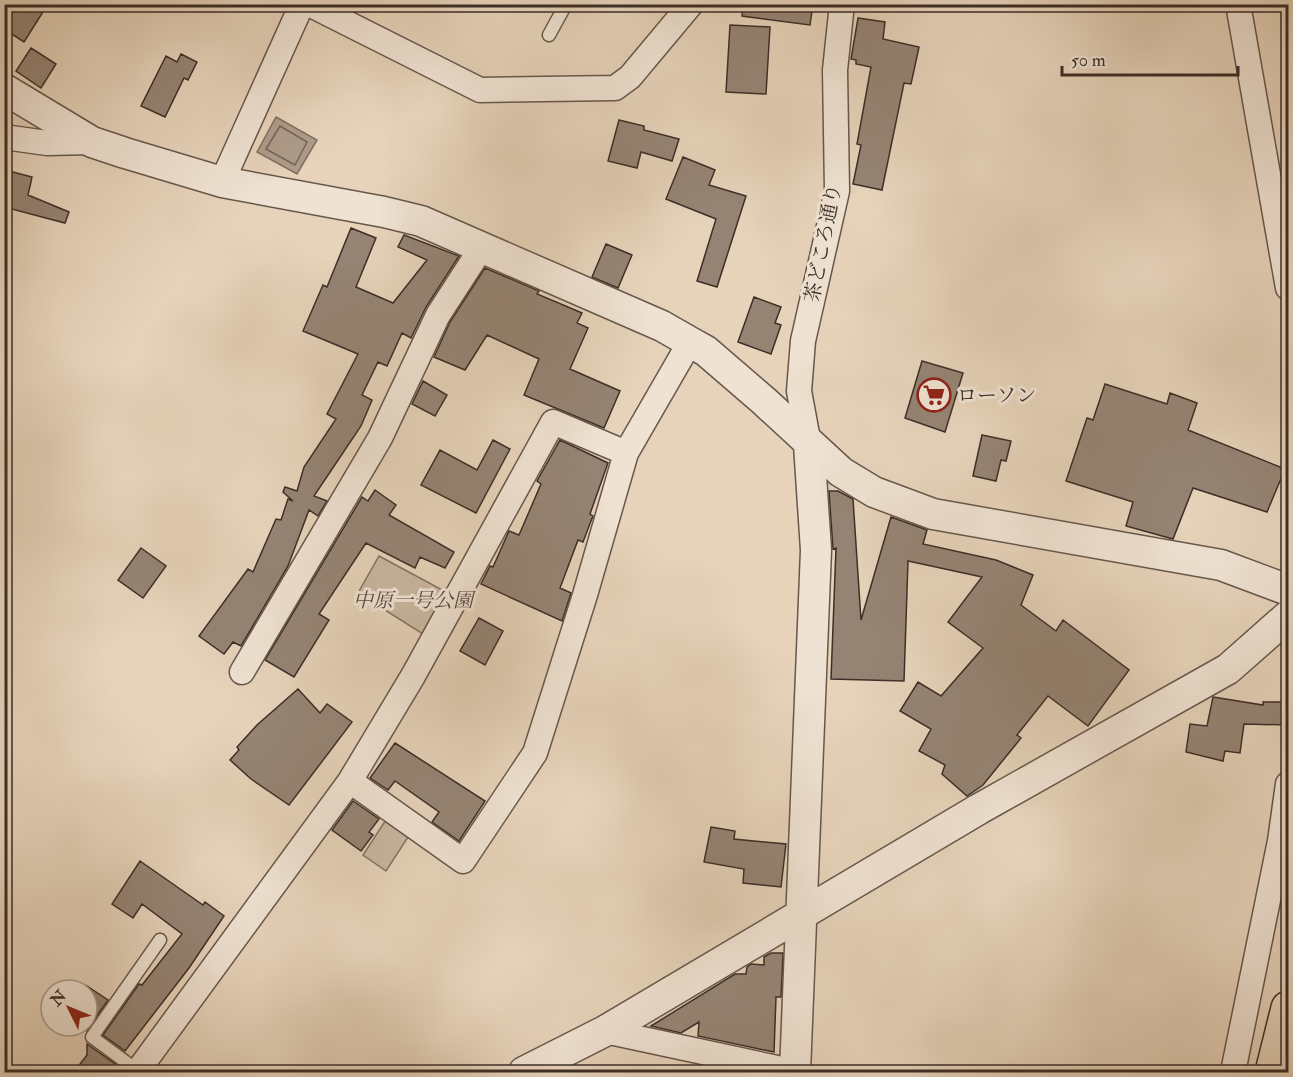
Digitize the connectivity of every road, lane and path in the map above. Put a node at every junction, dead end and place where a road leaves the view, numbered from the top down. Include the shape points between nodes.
1 (302, 4) edge
2 (309, 4) edge
3 (566, 4) edge
4 (691, 4) edge
5 (842, 4) edge
6 (1238, 4) edge
7 (549, 35) dead end
8 (4, 89) edge
9 (4, 137) edge
10 (92, 142) junction
11 (222, 182) junction
12 (482, 247) junction
13 (1288, 288) edge
14 (690, 342) junction
15 (809, 445) junction
16 (627, 453) junction
17 (1288, 590) edge
18 (1288, 616) edge
19 (242, 672) dead end
20 (350, 781) junction
21 (1288, 784) edge
22 (802, 916) junction
23 (160, 940) dead end
24 (1288, 1008) edge
25 (605, 1031) junction
26 (138, 1072) edge
27 (524, 1072) edge
28 (795, 1072) edge
29 (1233, 1072) edge
30 (1272, 1072) edge

1 - 11 street
2 - 4 street via 480,90 615,88 630,78
3 - 7 lane
5 - 15 street, 茶どころ通り via 835,70 837,191 803,341 799,392
6 - 13 street
8 - 10 street
9 - 10 street via 47,143
10 - 11 street
11 - 12 street via 421,221
12 - 14 street
12 - 19 street via 438,315 380,438
14 - 15 street via 764,401
14 - 16 street
15 - 17 street via 841,472 874,492 933,514 1221,566
15 - 22 street via 816,550
16 - 20 street via 553,422 413,676
16 - 20 street via 535,753 463,861
18 - 22 street via 1228,669 1108,734
20 - 26 street
21 - 29 street via 1278,853
22 - 25 street
22 - 28 street
23 - 26 lane via 92,1037
24 - 30 highway
25 - 27 street
25 - 28 street

